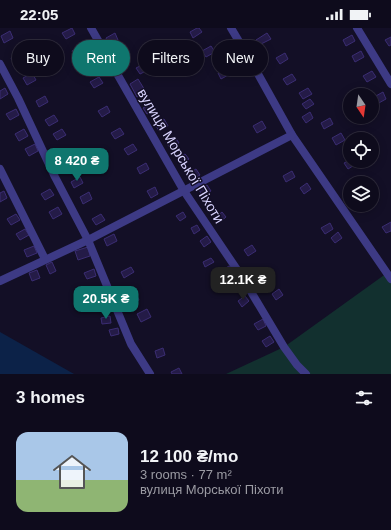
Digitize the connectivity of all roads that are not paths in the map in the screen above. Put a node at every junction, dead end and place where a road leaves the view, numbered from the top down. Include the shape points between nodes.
1 (91, 28) edge
2 (231, 28) edge
3 (357, 28) edge
4 (0, 64) edge
5 (391, 84) edge
6 (292, 135) junction
7 (0, 170) edge
8 (184, 191) junction
9 (88, 240) junction
10 (45, 259) junction
11 (391, 279) edge
12 (0, 281) edge
13 (150, 374) edge
14 (306, 374) edge

1 - 8 street, вулиця Морської Піхоти
2 - 6 street
3 - 5 street
4 - 9 street
6 - 8 street
6 - 11 street
7 - 10 street
8 - 9 street
8 - 14 street, вулиця Морської Піхоти via 244,280 284,347
9 - 10 street
9 - 13 street via 131,344
10 - 12 street

